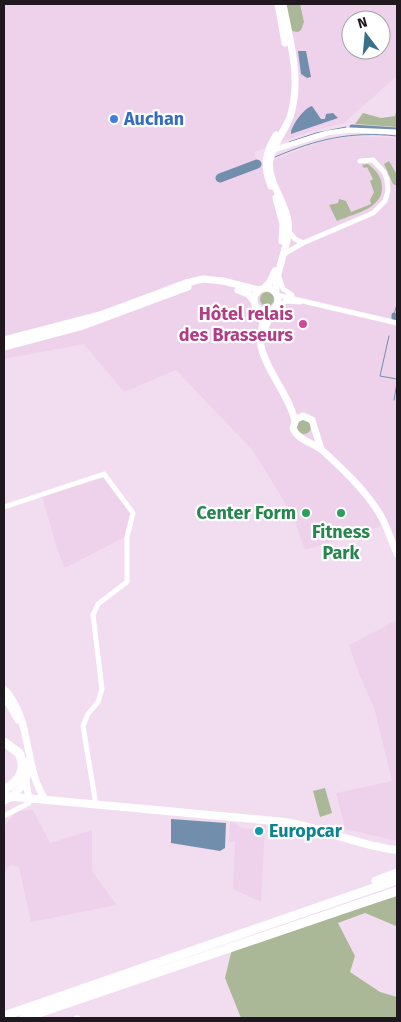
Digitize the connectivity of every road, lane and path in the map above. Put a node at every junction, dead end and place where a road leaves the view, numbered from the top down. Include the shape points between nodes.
1 (278, 4) edge
2 (283, 4) edge
3 (397, 132) edge
4 (273, 150) junction
5 (360, 161) dead end
6 (288, 231) junction
7 (303, 242) junction
8 (284, 254) junction
9 (278, 274) junction
10 (262, 289) junction
11 (277, 293) junction
12 (254, 301) junction
13 (315, 302) junction
14 (274, 309) junction
15 (262, 311) junction
16 (397, 323) edge
17 (4, 340) edge
18 (4, 347) edge
19 (303, 416) junction
20 (295, 421) junction
21 (314, 429) junction
22 (302, 437) junction
23 (321, 449) junction
24 (4, 506) edge
25 (397, 554) edge
26 (4, 689) edge
27 (4, 700) edge
28 (4, 742) edge
29 (26, 782) junction
30 (37, 788) junction
31 (4, 789) edge
32 (6, 798) edge
33 (30, 799) junction
34 (45, 799) junction
35 (96, 805) junction
36 (4, 816) edge
37 (397, 850) edge
38 (397, 872) edge
39 (397, 880) edge
40 (397, 891) edge
41 (335, 900) junction
42 (4, 1016) edge
43 (24, 1018) edge

1 - 10 street via 289,60 291,90 287,110 268,149 265,164 283,230 274,272
2 - 4 street via 296,79 289,119
3 - 4 street via 334,132
4 - 6 street via 270,172 286,209
5 - 7 street via 373,160 384,172 388,190 385,201 373,213
6 - 7 street
6 - 8 street
7 - 8 street
8 - 9 street
9 - 11 street
9 - 13 street via 287,293
10 - 11 street
10 - 12 street
10 - 17 street via 204,279 100,315
11 - 13 street
11 - 14 street
12 - 15 street
12 - 18 street via 244,292 222,285 187,287 83,326
13 - 14 street via 286,301
13 - 16 street
14 - 15 street
14 - 19 street via 264,338 266,352 292,402
15 - 20 street via 262,352
19 - 20 street
19 - 21 street via 312,420
20 - 22 street via 294,432
21 - 22 street via 311,435
21 - 23 street
22 - 23 street
23 - 25 street via 372,503
24 - 35 street via 104,474 133,513 127,528 127,582 98,604 93,615 102,688 98,702 83,726
26 - 30 street via 15,703 23,724
27 - 29 street via 19,722 28,764
28 - 31 highway via 19,753 22,767 17,781
29 - 32 street
29 - 33 street
30 - 33 street
30 - 34 street
32 - 33 main road
33 - 34 main road
33 - 36 street via 29,803
34 - 35 main road
35 - 37 main road via 312,826
38 - 41 highway
39 - 41 highway
40 - 43 highway
41 - 42 highway

